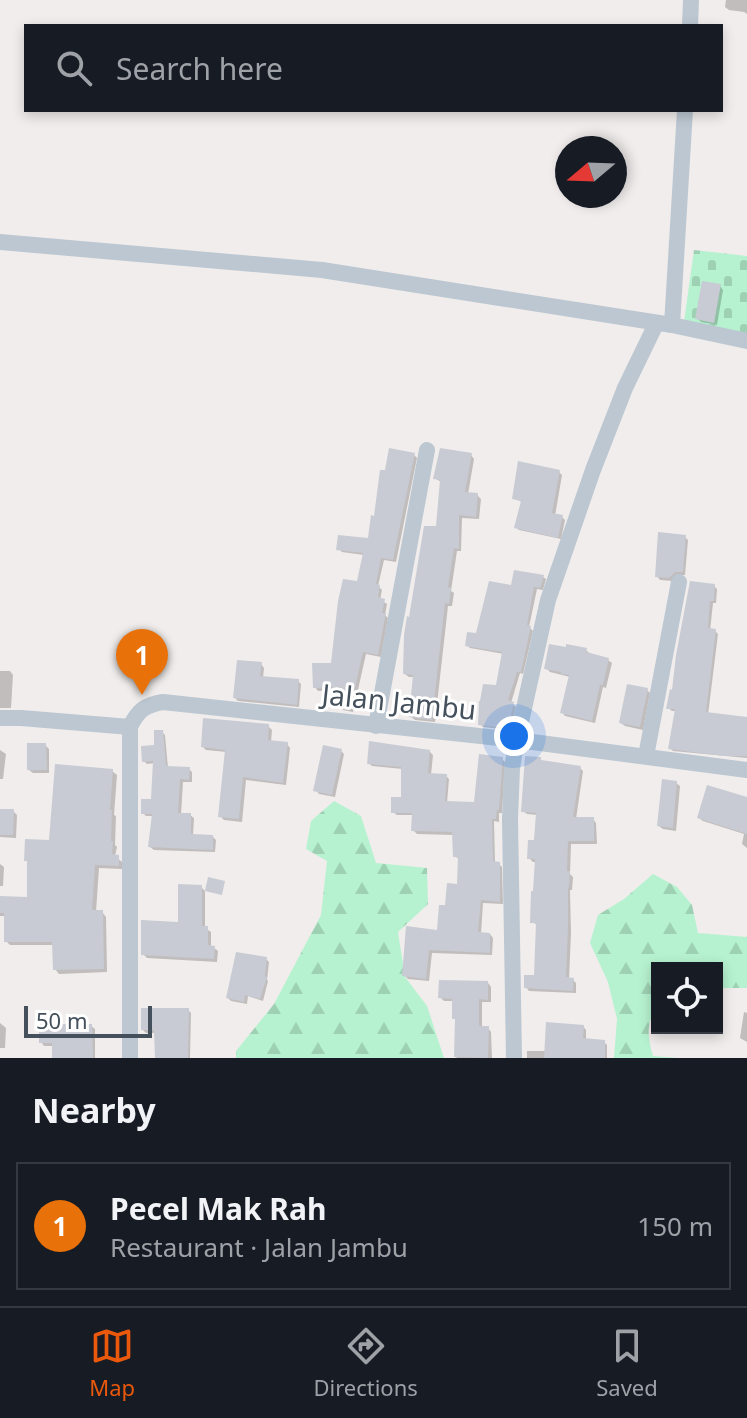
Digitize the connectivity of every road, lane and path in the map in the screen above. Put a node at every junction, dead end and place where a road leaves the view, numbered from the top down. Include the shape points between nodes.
1 (691, 0) edge
2 (690, 24) edge
3 (685, 112) edge
4 (0, 242) edge
5 (664, 325) junction
6 (747, 341) edge
7 (427, 450) dead end
8 (679, 582) dead end
9 (0, 718) edge
10 (376, 726) junction
11 (130, 727) junction
12 (517, 740) junction
13 (646, 756) junction
14 (747, 770) edge
15 (130, 1058) edge
16 (514, 1058) edge

1 - 2 street
3 - 5 street
4 - 5 street via 322,270
5 - 6 street
5 - 12 street via 625,388 593,470 545,613
7 - 10 street
8 - 13 street
9 - 11 street
10 - 11 street, Jalan Jambu via 163,702 141,708
10 - 12 street, Jalan Jambu
11 - 15 street
12 - 13 street, Jalan Jambu
12 - 16 street via 510,819
13 - 14 street, Jalan Jambu

